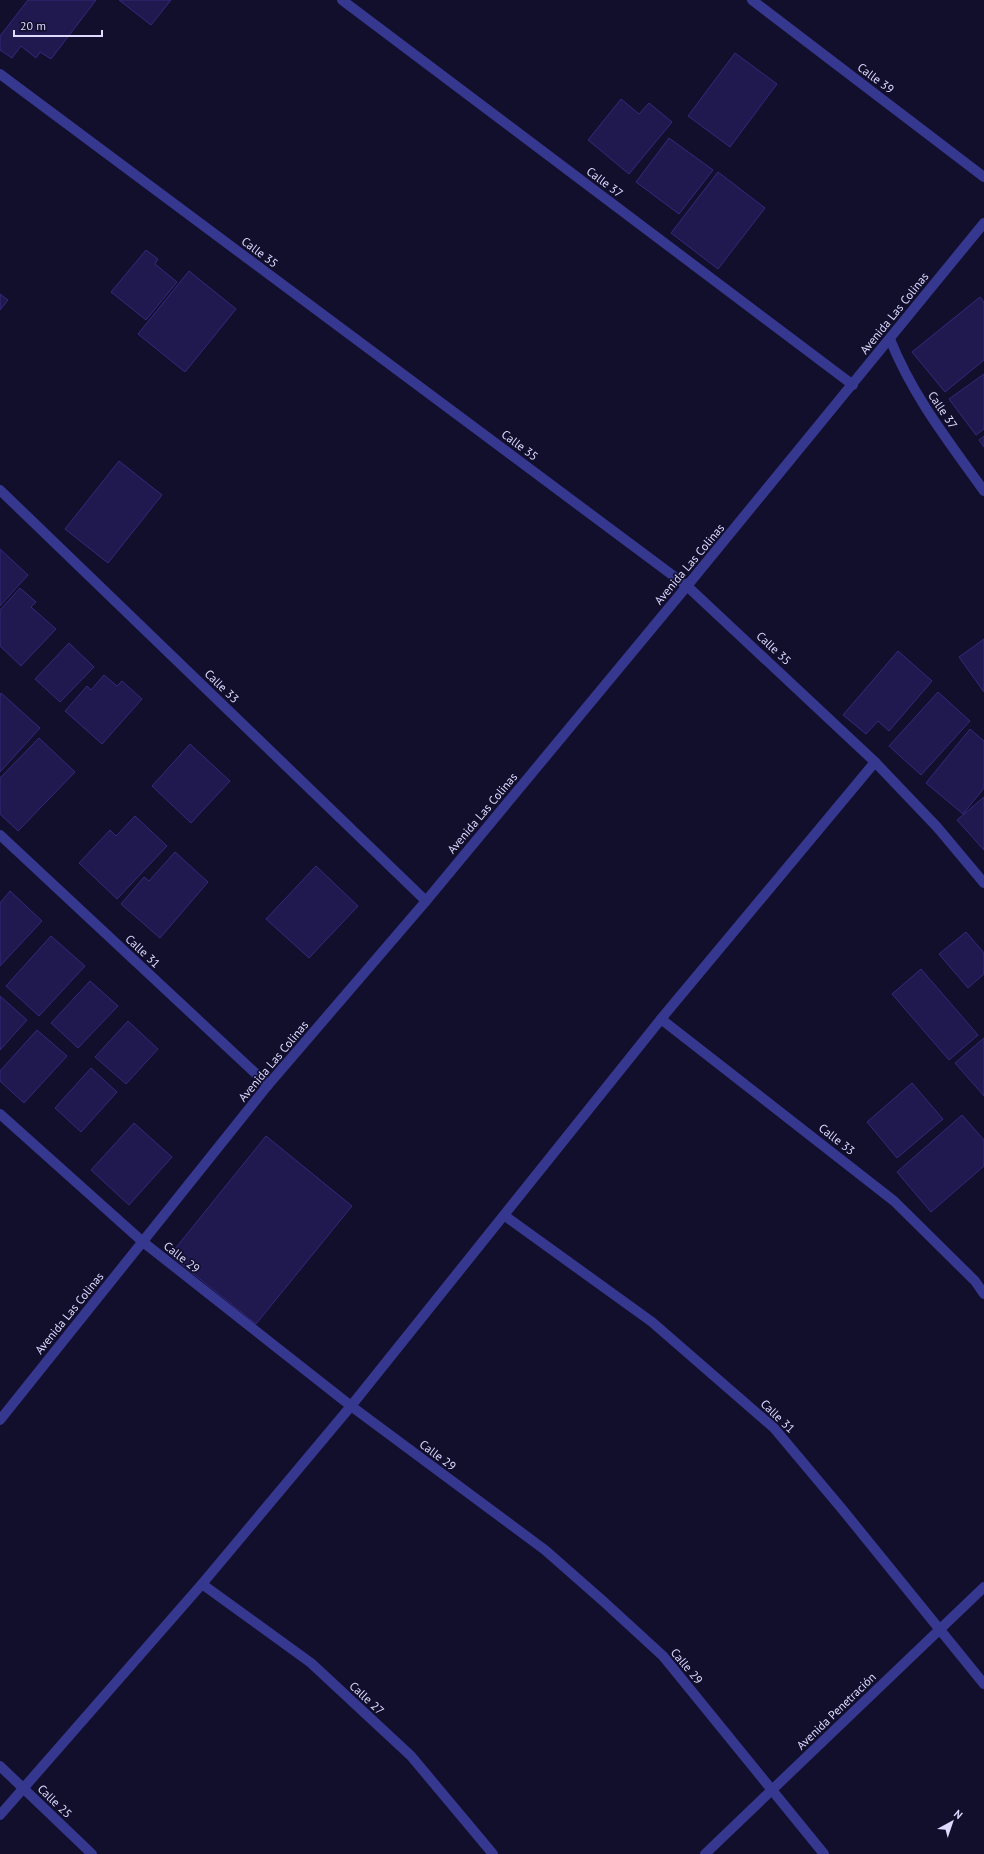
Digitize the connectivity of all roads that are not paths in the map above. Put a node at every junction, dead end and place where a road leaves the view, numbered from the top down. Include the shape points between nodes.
1 (342, 0) edge
2 (752, 0) edge
3 (0, 74) edge
4 (984, 177) edge
5 (984, 223) edge
6 (890, 339) junction
7 (853, 385) junction
8 (0, 490) edge
9 (984, 491) edge
10 (687, 586) junction
11 (875, 762) junction
12 (0, 835) edge
13 (984, 883) edge
14 (426, 901) junction
15 (661, 1019) junction
16 (268, 1085) junction
17 (0, 1114) edge
18 (505, 1216) junction
19 (143, 1242) junction
20 (984, 1294) edge
21 (351, 1406) junction
22 (2, 1415) edge
23 (202, 1584) junction
24 (984, 1587) edge
25 (940, 1630) junction
26 (984, 1684) edge
27 (0, 1766) edge
28 (23, 1788) junction
29 (772, 1790) junction
30 (0, 1815) edge
31 (92, 1854) edge
32 (493, 1854) edge
33 (705, 1854) edge
34 (824, 1854) edge

1 - 7 street, Calle 37
2 - 4 street, Calle 39
3 - 10 street, Calle 35
5 - 6 street, Avenida Las Colinas
6 - 7 street, Avenida Las Colinas
6 - 9 street, Calle 37 via 913,388
7 - 10 street, Avenida Las Colinas
8 - 14 street, Calle 33
10 - 11 street, Calle 35
10 - 14 street, Avenida Las Colinas
11 - 13 street, Calle 35 via 937,827
11 - 15 street
12 - 16 street, Calle 31
14 - 16 street, Avenida Las Colinas
15 - 18 street
15 - 20 street, Calle 33 via 894,1201 975,1281
16 - 19 street, Avenida Las Colinas
17 - 19 street, Calle 29
18 - 21 street
18 - 25 street, Calle 31 via 652,1322 774,1428
19 - 21 street, Calle 29
19 - 22 street, Avenida Las Colinas
21 - 23 street
21 - 29 street, Calle 29 via 545,1550 603,1601 663,1656
23 - 28 street
23 - 32 street, Calle 27 via 311,1663 405,1751
24 - 25 street, Avenida Penetración
25 - 26 street, Calle 31
25 - 29 street, Avenida Penetración
27 - 28 street, Calle 25
28 - 30 street
28 - 31 street, Calle 25
29 - 33 street, Avenida Penetración
29 - 34 street, Calle 29

